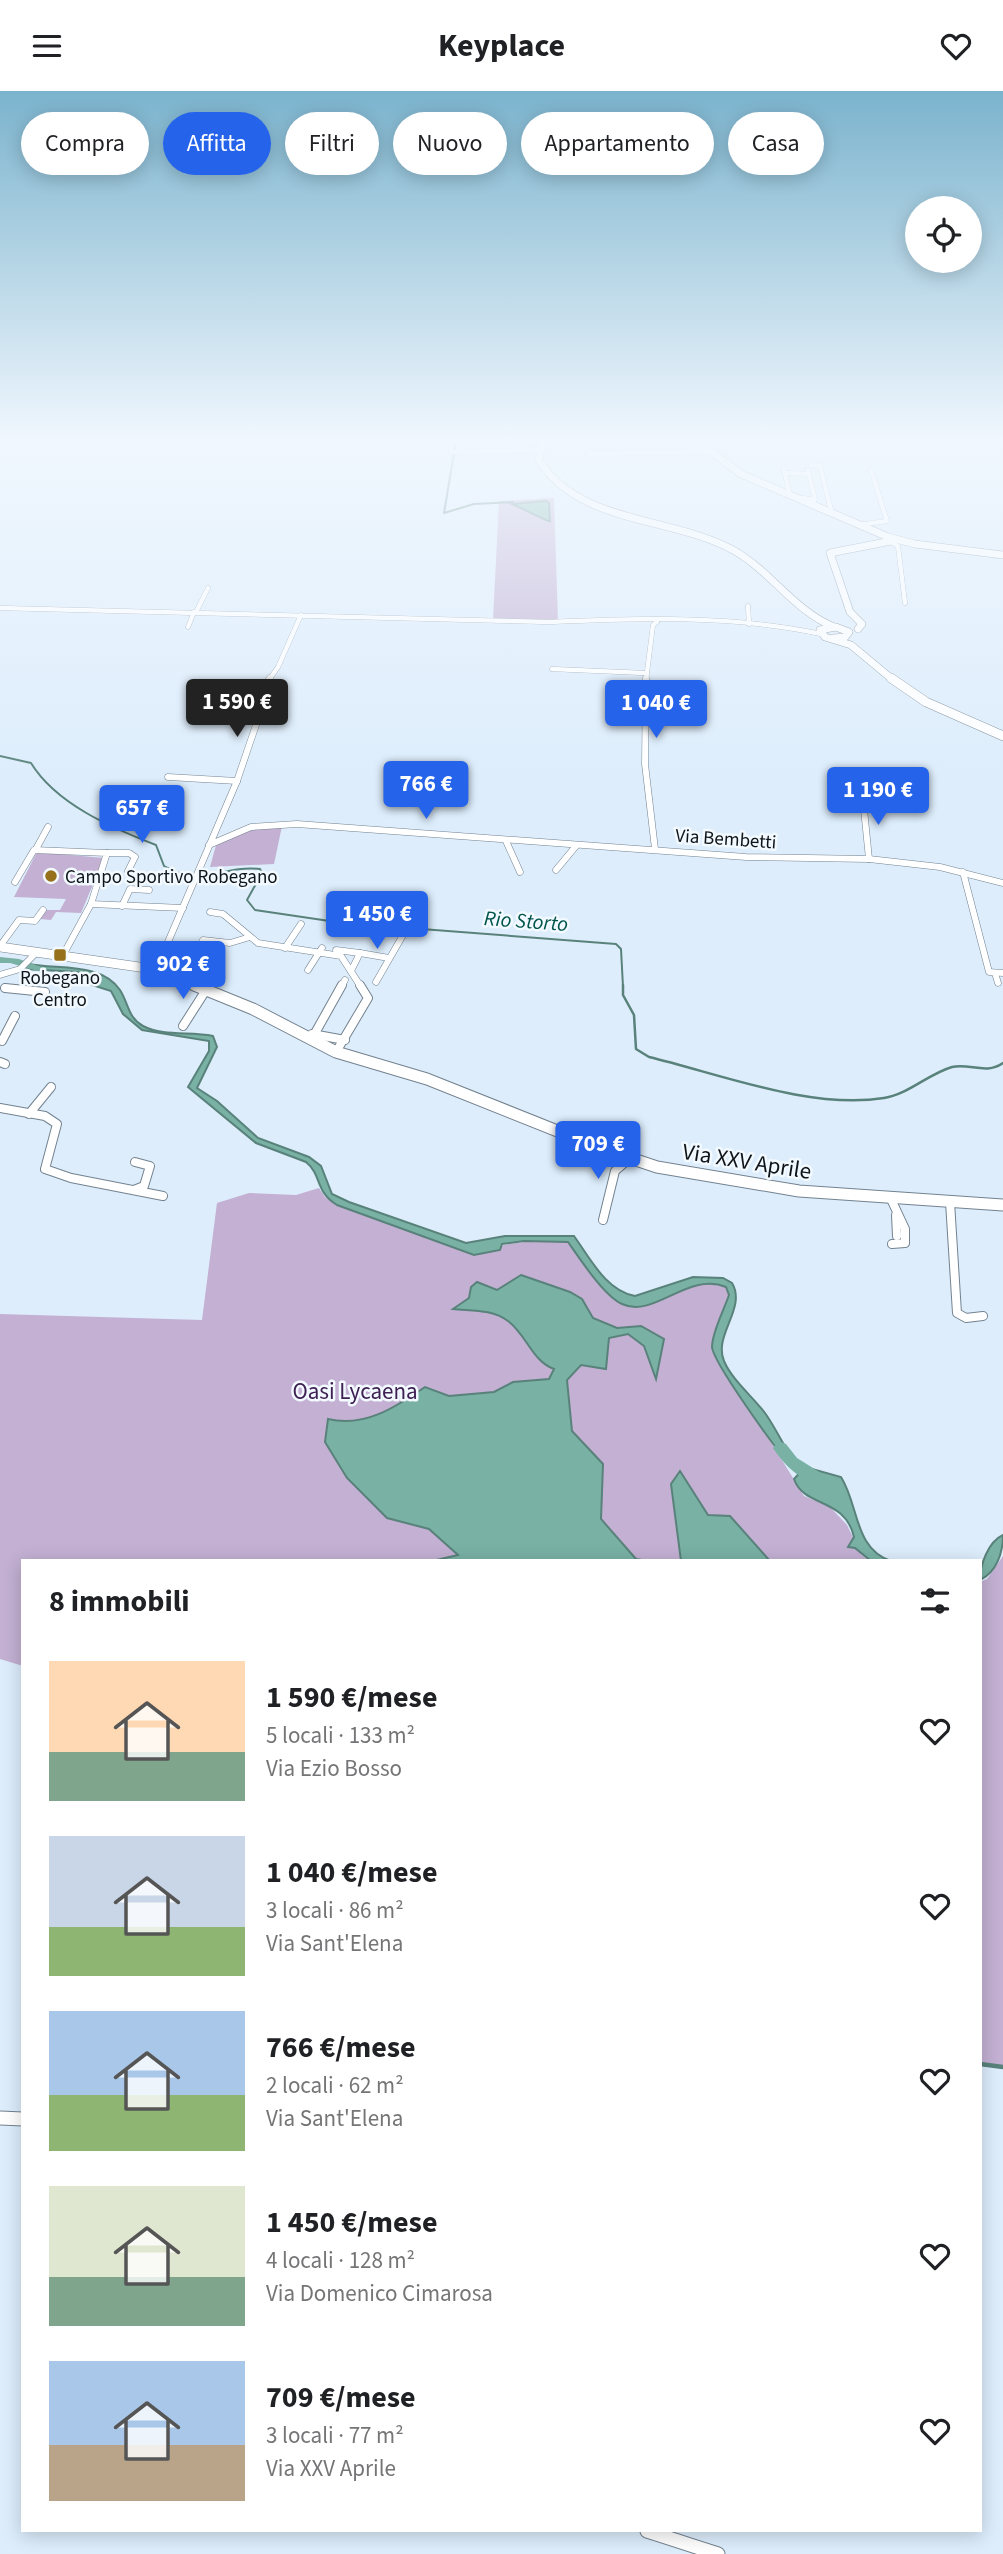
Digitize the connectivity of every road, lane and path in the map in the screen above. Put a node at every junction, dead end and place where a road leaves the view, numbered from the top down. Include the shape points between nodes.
1 (741, 556) edge
2 (831, 556) edge
3 (899, 556) edge
4 (208, 588) dead end
5 (905, 603) dead end
6 (748, 606) dead end
7 (0, 608) edge
8 (195, 612) junction
9 (301, 615) junction
10 (815, 619) junction
11 (657, 622) junction
12 (748, 624) junction
13 (188, 627) dead end
14 (834, 627) junction
15 (858, 629) joint
16 (822, 631) junction
17 (847, 633) junction
18 (834, 638) junction
19 (851, 645) junction
20 (552, 669) dead end
21 (644, 673) junction
22 (1003, 736) edge
23 (168, 777) dead end
24 (237, 781) junction
25 (863, 799) dead end
26 (48, 827) dead end
27 (506, 841) junction
28 (209, 845) junction
29 (576, 846) junction
30 (36, 849) junction
31 (655, 849) junction
32 (107, 853) junction
33 (869, 859) junction
34 (556, 870) dead end
35 (128, 871) dead end
36 (520, 872) dead end
37 (963, 872) junction
38 (15, 882) dead end
39 (1003, 883) edge
40 (149, 890) dead end
41 (90, 904) junction
42 (122, 906) junction
43 (183, 908) junction
44 (43, 910) dead end
45 (210, 912) dead end
46 (301, 924) dead end
47 (403, 935) dead end
48 (250, 937) junction
49 (0, 947) edge
50 (285, 948) junction
51 (37, 952) junction
52 (319, 952) junction
53 (360, 953) junction
54 (63, 955) junction
55 (389, 958) junction
56 (153, 969) junction
57 (308, 970) dead end
58 (351, 971) junction
59 (999, 973) edge
60 (9, 974) junction
61 (0, 975) edge
62 (179, 979) junction
63 (345, 981) dead end
64 (376, 982) dead end
65 (998, 983) dead end
66 (5, 988) junction
67 (206, 990) junction
68 (45, 992) dead end
69 (0, 997) edge
70 (15, 1016) dead end
71 (183, 1026) dead end
72 (4, 1028) edge
73 (292, 1030) junction
74 (314, 1035) junction
75 (345, 1040) junction
76 (2, 1041) dead end
77 (336, 1052) junction
78 (51, 1087) dead end
79 (0, 1108) edge
80 (29, 1114) junction
81 (629, 1159) junction
82 (135, 1162) dead end
83 (134, 1191) junction
84 (163, 1196) dead end
85 (891, 1199) junction
86 (950, 1202) junction
87 (1003, 1205) edge
88 (603, 1220) dead end
89 (894, 1240) dead end
90 (983, 1316) dead end
91 (0, 2118) edge
92 (21, 2119) edge
93 (650, 2532) edge
94 (718, 2554) edge

1 - 10 main road
2 - 15 main road via 850,612 862,624
3 - 5 street
4 - 8 street
6 - 12 street
7 - 8 street
8 - 9 street
8 - 13 street
9 - 11 street
9 - 24 street via 278,667 262,689 255,729
10 - 14 main road
10 - 16 main road
11 - 12 street
11 - 21 street
12 - 16 street
14 - 16 main road
14 - 17 main road
15 - 17 street
16 - 18 main road
17 - 18 main road
17 - 19 main road
18 - 19 main road
19 - 22 main road via 926,702
20 - 21 street
21 - 31 street via 644,781
23 - 24 street
24 - 28 street
25 - 33 street
26 - 30 street
27 - 28 street, Via Bembetti via 276,824 245,828
27 - 29 street, Via Bembetti
27 - 36 street
28 - 43 street
29 - 31 street, Via Bembetti
29 - 34 street
30 - 32 street
30 - 38 street
31 - 33 street, Via Bembetti via 746,857
32 - 35 street via 135,856
32 - 41 street
33 - 37 street, Via Bembetti
37 - 39 street, Via Bembetti
37 - 59 street via 989,972
40 - 42 street via 130,889
41 - 42 street
41 - 54 street
42 - 43 street
43 - 56 street
44 - 49 street via 35,921 19,920
45 - 48 street via 223,914
46 - 50 street
47 - 55 street
48 - 50 street
48 - 62 street via 230,943 203,940 190,964 192,969
49 - 51 main road, Via XXV Aprile
50 - 52 street
51 - 54 main road, Via XXV Aprile
51 - 60 street
52 - 53 street via 322,948
52 - 57 street
52 - 58 street via 341,956
53 - 55 street
53 - 58 street
54 - 56 main road, Via XXV Aprile
55 - 64 street
56 - 62 main road, Via XXV Aprile
58 - 75 street via 368,998
59 - 65 street
60 - 61 street
60 - 66 street
62 - 67 main road, Via XXV Aprile
63 - 74 street
66 - 68 street
66 - 69 street
67 - 71 street
67 - 73 main road, Via XXV Aprile
70 - 72 street
72 - 76 street
73 - 74 street
73 - 77 main road, Via XXV Aprile
74 - 75 street
75 - 77 street
77 - 81 main road, Via XXV Aprile via 436,1083
78 - 80 street
79 - 80 street
80 - 83 street via 57,1124 45,1169
81 - 85 main road, Via XXV Aprile via 741,1183
81 - 88 street via 615,1171
82 - 83 street via 150,1166 144,1186
83 - 84 street
85 - 86 main road, Via XXV Aprile
85 - 89 street via 896,1215 905,1221 905,1243
86 - 87 main road, Via XXV Aprile
86 - 90 street via 957,1313 966,1318
91 - 92 street
93 - 94 street

